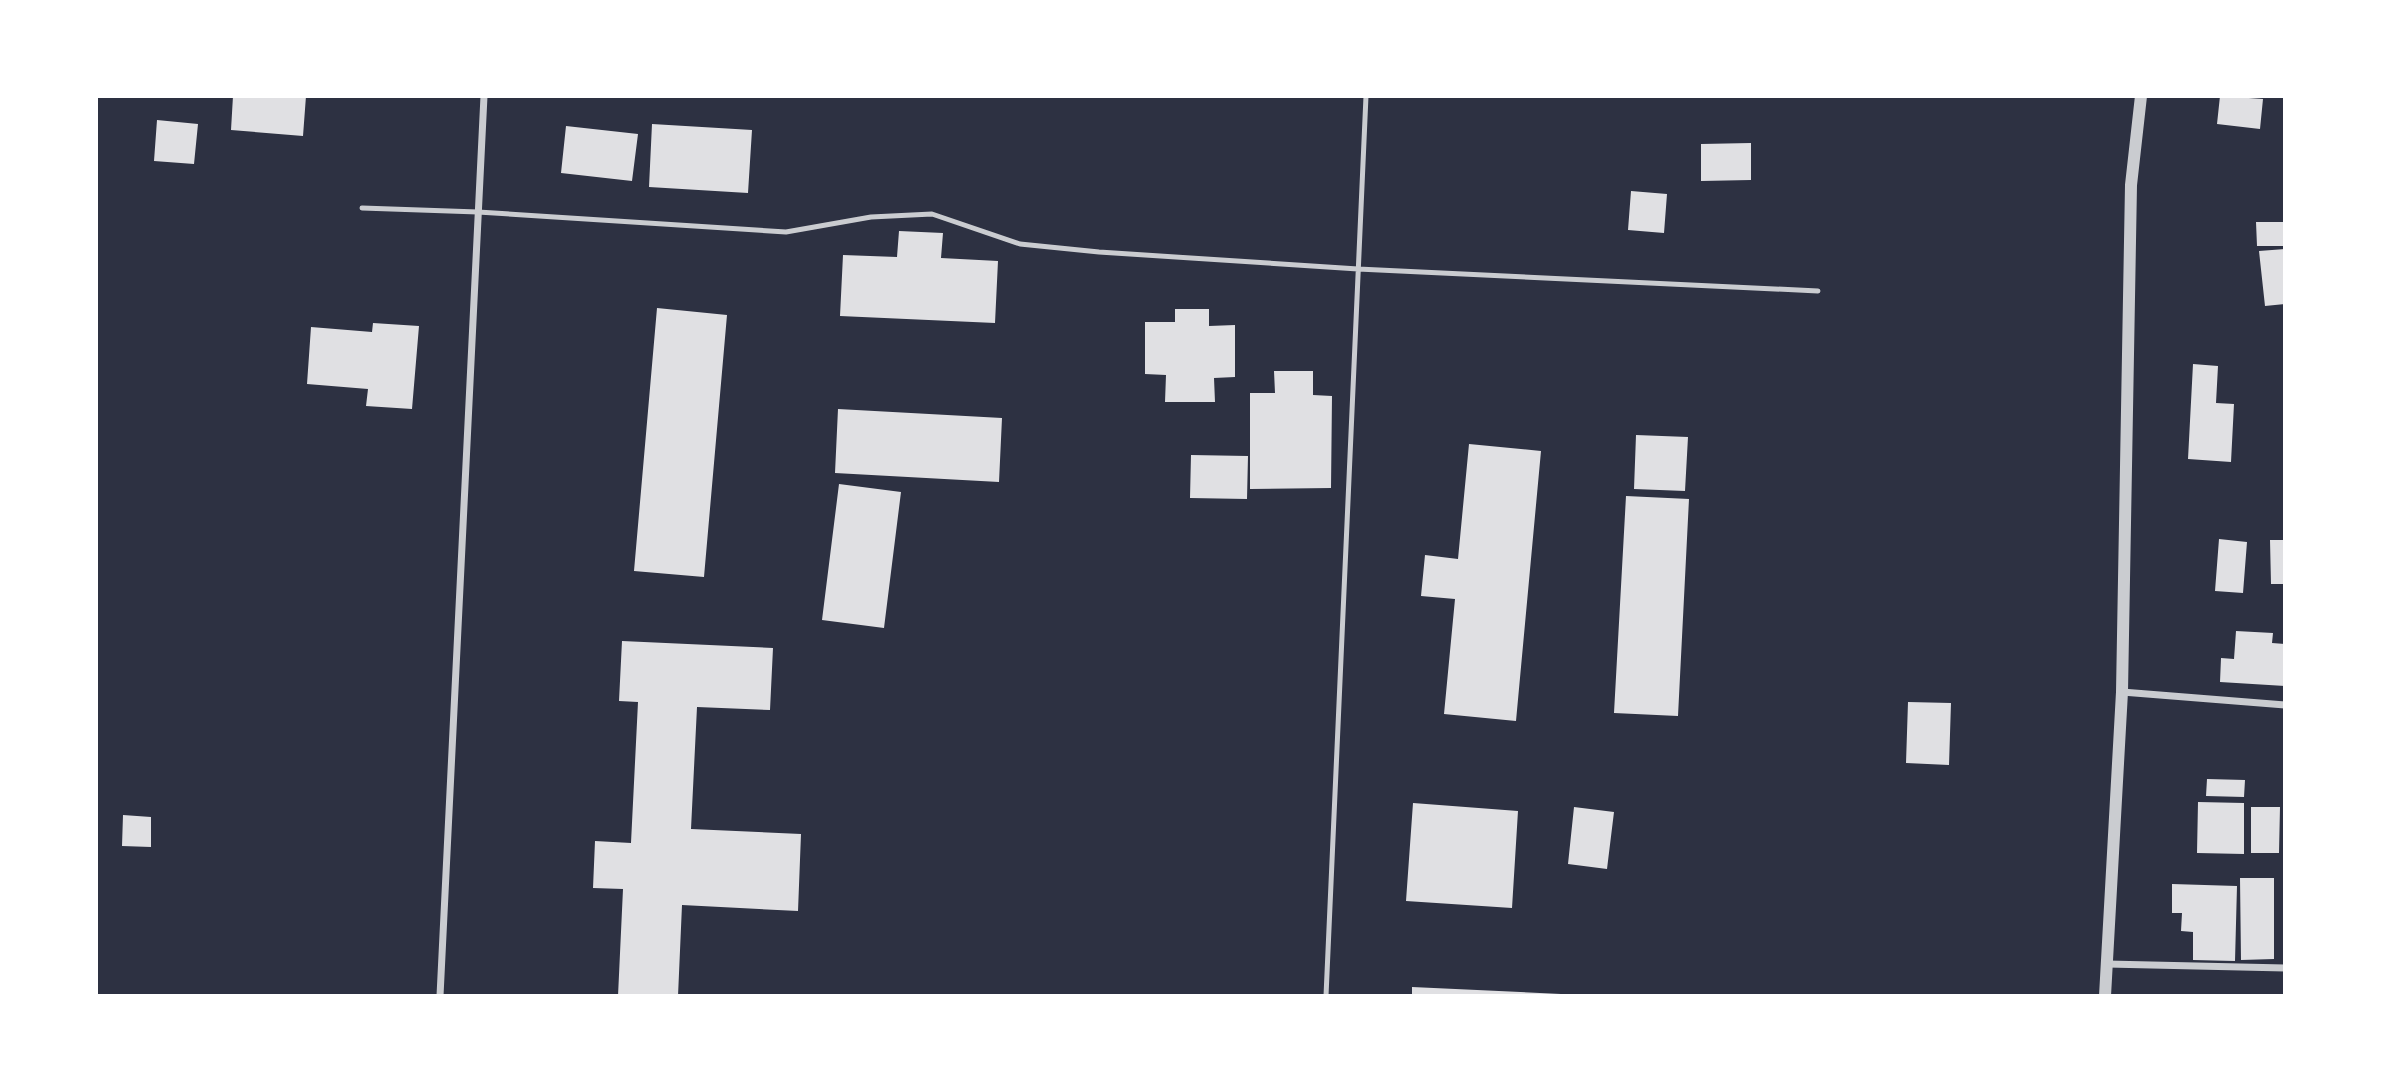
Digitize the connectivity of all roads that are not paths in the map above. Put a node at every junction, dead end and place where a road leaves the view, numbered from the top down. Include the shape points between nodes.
1 (484, 96) edge
2 (1366, 96) edge
3 (2141, 96) edge
4 (362, 208) dead end
5 (478, 212) junction
6 (1358, 269) junction
7 (1818, 292) dead end
8 (2122, 692) junction
9 (2285, 705) edge
10 (2107, 964) junction
11 (2285, 968) edge
12 (440, 996) edge
13 (1326, 996) edge
14 (2105, 996) edge

1 - 5 street
2 - 6 lane
3 - 8 street via 2131,185
4 - 5 lane
5 - 6 lane via 786,232 932,214 1020,244
5 - 12 street
6 - 7 lane
6 - 13 lane
8 - 9 street
8 - 10 street
10 - 11 street
10 - 14 street

